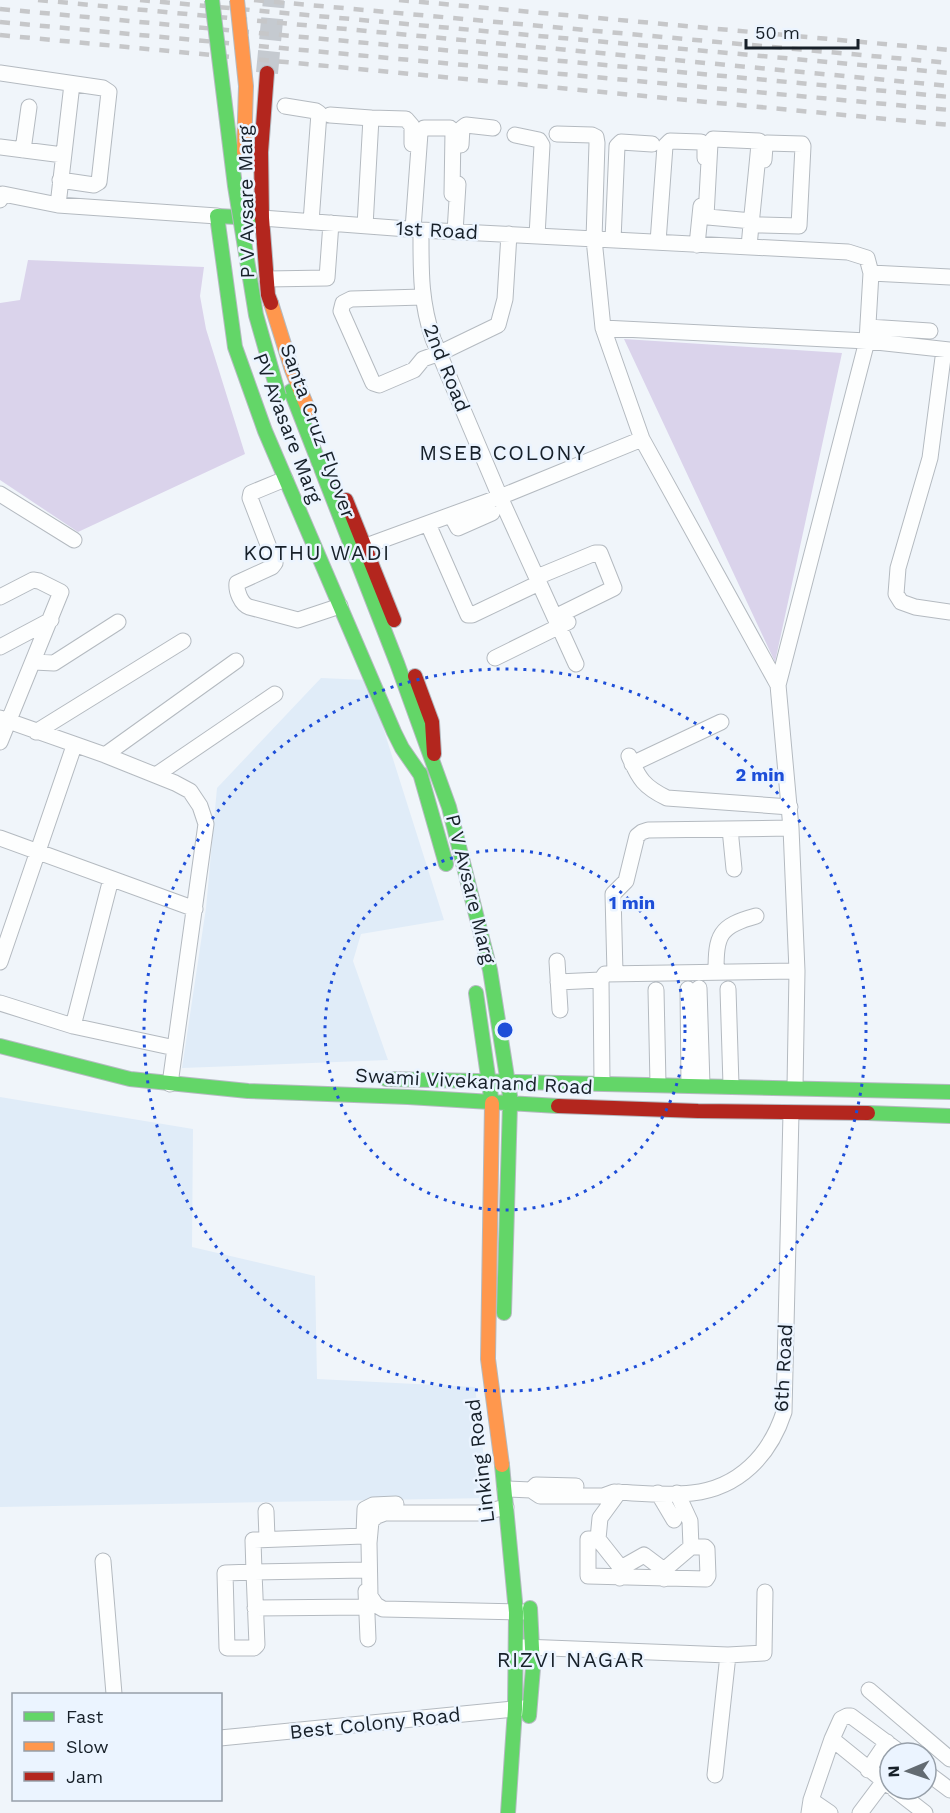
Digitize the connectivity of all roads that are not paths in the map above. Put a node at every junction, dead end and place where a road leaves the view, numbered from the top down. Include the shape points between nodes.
1 (212, 0) edge
2 (237, 0) edge
3 (267, 73) tunnel mouth
4 (0, 74) edge
5 (72, 84) junction
6 (285, 106) dead end
7 (29, 107) dead end
8 (330, 115) dead end
9 (371, 118) junction
10 (493, 128) dead end
11 (557, 134) dead end
12 (515, 135) dead end
13 (652, 144) dead end
14 (0, 147) edge
15 (23, 150) junction
16 (63, 155) junction
17 (60, 180) junction
18 (452, 194) dead end
19 (1, 195) edge
20 (410, 195) dead end
21 (58, 206) junction
22 (217, 216) junction
23 (262, 218) junction
24 (311, 222) junction
25 (330, 223) junction
26 (756, 223) junction
27 (365, 226) junction
28 (417, 230) junction
29 (455, 232) junction
30 (509, 234) junction
31 (537, 236) junction
32 (594, 239) junction
33 (613, 240) junction
34 (658, 242) junction
35 (698, 245) junction
36 (754, 247) junction
37 (871, 271) junction
38 (950, 277) edge
39 (267, 279) junction
40 (423, 297) junction
41 (603, 328) junction
42 (930, 331) dead end
43 (868, 334) junction
44 (947, 350) edge
45 (440, 353) junction
46 (285, 393) junction
47 (642, 439) junction
48 (285, 479) junction
49 (0, 494) edge
50 (500, 497) junction
51 (492, 513) dead end
52 (451, 515) junction
53 (428, 524) junction
54 (74, 540) dead end
55 (366, 546) junction
56 (542, 584) junction
57 (2, 591) edge
58 (621, 597) dead end
59 (340, 606) junction
60 (950, 612) edge
61 (558, 618) junction
62 (51, 620) junction
63 (118, 622) dead end
64 (470, 622) dead end
65 (522, 633) dead end
66 (183, 641) dead end
67 (0, 647) edge
68 (495, 658) dead end
69 (236, 661) dead end
70 (34, 662) junction
71 (576, 664) dead end
72 (778, 685) junction
73 (274, 694) dead end
74 (4, 720) edge
75 (721, 722) dead end
76 (36, 732) junction
77 (0, 742) edge
78 (74, 746) junction
79 (105, 755) junction
80 (416, 756) joint
81 (434, 767) junction
82 (420, 774) junction
83 (156, 775) junction
84 (790, 807) junction
85 (791, 828) junction
86 (730, 829) junction
87 (0, 838) edge
88 (37, 851) junction
89 (734, 869) dead end
90 (449, 875) dead end
91 (111, 879) junction
92 (471, 894) junction
93 (455, 897) dead end
94 (195, 909) junction
95 (756, 916) dead end
96 (557, 961) dead end
97 (0, 962) edge
98 (797, 971) junction
99 (716, 972) junction
100 (615, 973) junction
101 (473, 976) dead end
102 (601, 980) junction
103 (558, 982) junction
104 (694, 988) dead end
105 (728, 988) dead end
106 (652, 990) dead end
107 (0, 1003) edge
108 (560, 1010) dead end
109 (73, 1026) junction
110 (20, 1036) dead end
111 (0, 1046) edge
112 (175, 1048) junction
113 (16, 1050) junction
114 (343, 1078) dead end
115 (375, 1079) dead end
116 (408, 1080) junction
117 (489, 1080) junction
118 (509, 1081) junction
119 (602, 1083) junction
120 (170, 1084) junction
121 (654, 1084) junction
122 (695, 1085) junction
123 (731, 1085) junction
124 (795, 1087) junction
125 (950, 1092) edge
126 (342, 1095) junction
127 (408, 1097) junction
128 (492, 1103) junction
129 (510, 1104) junction
130 (791, 1113) junction
131 (950, 1116) edge
132 (503, 1326) dead end
133 (519, 1487) junction
134 (621, 1492) junction
135 (658, 1492) junction
136 (677, 1493) junction
137 (514, 1507) junction
138 (614, 1510) dead end
139 (266, 1511) dead end
140 (674, 1520) dead end
141 (364, 1536) junction
142 (267, 1538) junction
143 (598, 1539) junction
144 (691, 1547) junction
145 (104, 1561) dead end
146 (365, 1570) junction
147 (254, 1572) junction
148 (620, 1573) junction
149 (664, 1574) junction
150 (765, 1592) dead end
151 (530, 1593) dead end
152 (367, 1606) junction
153 (255, 1608) junction
154 (523, 1612) junction
155 (368, 1639) dead end
156 (533, 1647) junction
157 (517, 1648) junction
158 (728, 1655) junction
159 (869, 1690) dead end
160 (114, 1693) edge
161 (522, 1708) junction
162 (222, 1738) edge
163 (832, 1739) junction
164 (886, 1741) edge
165 (878, 1755) edge
166 (950, 1759) edge
167 (868, 1770) junction
168 (715, 1775) dead end
169 (878, 1777) edge
170 (878, 1796) edge
171 (810, 1806) edge
172 (508, 1813) edge
173 (521, 1813) edge
174 (830, 1813) edge
175 (860, 1813) edge

1 - 46 main road, Santa Cruz Flyover, bridge via 256,315
2 - 46 main road, bridge via 246,86 243,167 262,298
3 - 23 main road, P V Avsare Marg via 261,152
4 - 5 street
5 - 16 street
5 - 17 street via 105,89 110,95 99,182 94,185
6 - 24 street via 319,113
7 - 15 street
8 - 9 street
9 - 20 street via 410,122
9 - 27 street
10 - 29 street via 462,128
11 - 32 street via 596,138
12 - 31 street via 539,140 542,145
13 - 33 street via 621,142 617,147
14 - 15 street
15 - 16 street
16 - 17 street
17 - 21 street
18 - 28 street, 2nd Road via 453,131 424,128 420,133
19 - 21 street, 1st Road
21 - 22 street, 1st Road
22 - 23 main road, 1st Road
22 - 48 main road, PV Avasare Marg via 235,347
23 - 24 street, 1st Road
23 - 39 main road, P V Avsare Marg
24 - 25 street, 1st Road
25 - 27 street, 1st Road
25 - 39 street via 327,278
26 - 26 street via 765,146 802,144 799,226
26 - 26 street via 759,141 713,139 706,216
26 - 36 street
27 - 28 street, 1st Road
28 - 29 street, 1st Road
28 - 40 street, 2nd Road
29 - 30 street, 1st Road
30 - 31 street, 1st Road
30 - 45 street via 505,299 498,325
31 - 32 street, 1st Road
32 - 33 street, 1st Road
32 - 41 street
33 - 34 street, 1st Road
34 - 35 street, 1st Road
34 - 35 street via 664,146 670,141 701,142 705,147
35 - 36 street, 1st Road
36 - 37 street, 1st Road via 860,254 867,258
37 - 38 street
37 - 43 street
39 - 55 main road, P V Avsare Marg via 268,295 292,370
40 - 45 street, 2nd Road via 426,318
40 - 45 street via 347,300 341,311 376,385 414,370 423,359
41 - 43 street
41 - 47 street
42 - 43 street
43 - 44 street
43 - 72 street
44 - 60 street via 930,458 898,568 896,594 901,602 915,607
45 - 50 street, 2nd Road
46 - 80 main road, Santa Cruz Flyover
46 - 81 main road via 397,663
47 - 50 street
47 - 72 street
48 - 59 main road, PV Avasare Marg
48 - 59 street via 250,493 275,563 237,583 243,604 298,620
49 - 54 street
50 - 52 street
50 - 56 street, 2nd Road
51 - 52 street via 458,528
52 - 53 street
53 - 55 street
53 - 56 street via 468,615
55 - 81 main road, P V Avsare Marg via 432,722
56 - 61 street, 2nd Road
56 - 61 street via 600,553 614,588
56 - 64 street
57 - 62 street via 33,580 61,592
58 - 61 street
59 - 82 main road, PV Avasare Marg via 394,732
61 - 65 street
61 - 68 street
61 - 71 street, 2nd Road
62 - 67 street
62 - 70 street
63 - 70 street via 54,663
66 - 76 street
69 - 79 street
70 - 74 street
72 - 84 street
73 - 83 street
74 - 76 street
74 - 77 street
75 - 84 street via 631,760 638,775 650,790 667,798
76 - 78 street
78 - 79 street
78 - 88 street
79 - 83 street
80 - 82 main road, P V Avsare Marg
81 - 92 main road via 449,807
82 - 90 main road, P V Avsare Marg
83 - 94 street via 190,791 206,824
84 - 85 street
85 - 86 street
85 - 98 street
86 - 89 street
86 - 100 street via 648,830 637,836 626,881 613,894
87 - 88 street
88 - 91 street
88 - 97 street
91 - 94 street
91 - 109 street
92 - 93 main road
92 - 118 main road via 490,970
94 - 112 street
95 - 99 street via 735,922 720,936
96 - 103 street
98 - 99 street
98 - 124 street
99 - 100 street
100 - 102 street via 605,974
101 - 117 main road, P V Avsare Marg
102 - 103 street
102 - 119 street
103 - 108 street
104 - 122 street
105 - 123 street
106 - 121 street
107 - 109 street
109 - 112 street
110 - 113 main road
111 - 113 main road, Swami Vivekanand Road
112 - 120 street
113 - 120 main road, Swami Vivekanand Road via 130,1079
114 - 126 main road
115 - 116 main road, Swami Vivekanand Road
116 - 117 main road, Swami Vivekanand Road
116 - 127 street
117 - 118 main road, Swami Vivekanand Road
117 - 128 main road, P V Avsare Marg
118 - 119 main road, Swami Vivekanand Road
118 - 129 main road
119 - 121 main road, Swami Vivekanand Road
120 - 126 main road, Swami Vivekanand Road
121 - 122 main road, Swami Vivekanand Road
122 - 123 main road, Swami Vivekanand Road
123 - 124 main road, Swami Vivekanand Road
124 - 125 main road, Swami Vivekanand Road
126 - 127 main road, Swami Vivekanand Road
127 - 128 main road, Swami Vivekanand Road
128 - 129 main road, Swami Vivekanand Road
128 - 133 main road, Linking Road via 495,1360
129 - 130 main road, Swami Vivekanand Road
129 - 132 main road
130 - 131 main road, Swami Vivekanand Road
130 - 136 street, 6th Road via 784,1412 771,1444 748,1468 712,1489
133 - 134 street, 6th Road via 540,1496 603,1496
133 - 137 main road, Linking Road
134 - 135 street, 6th Road
134 - 138 street
134 - 143 street via 600,1518
135 - 136 street, 6th Road
135 - 140 street
136 - 144 street via 690,1521
137 - 141 street via 373,1505 364,1513
137 - 154 main road, Linking Road
137 - 154 street via 377,1516 371,1521 369,1543 370,1596 383,1609
139 - 142 street
141 - 142 street
141 - 146 street
142 - 147 street via 253,1540
143 - 148 street
143 - 148 street via 587,1541 588,1576
144 - 149 street
144 - 149 street via 707,1550 707,1578
145 - 160 street
146 - 147 street
146 - 152 street
147 - 153 street
147 - 153 street via 225,1573 227,1648 256,1647
148 - 149 street
148 - 149 street via 644,1555
150 - 158 street via 764,1653
151 - 154 main road, Linking Road
152 - 153 street
152 - 155 street
154 - 156 main road, Linking Road
154 - 157 main road, Linking Road
156 - 157 street
156 - 158 street
156 - 161 main road, Linking Road
157 - 161 main road, Linking Road
158 - 168 street
159 - 166 street
161 - 162 street, Best Colony Road
161 - 172 main road, Linking Road
161 - 173 main road, Linking Road via 527,1734
163 - 164 street via 841,1719 851,1716
163 - 167 street
163 - 171 street
165 - 167 street
167 - 169 street
170 - 175 street
171 - 174 street

